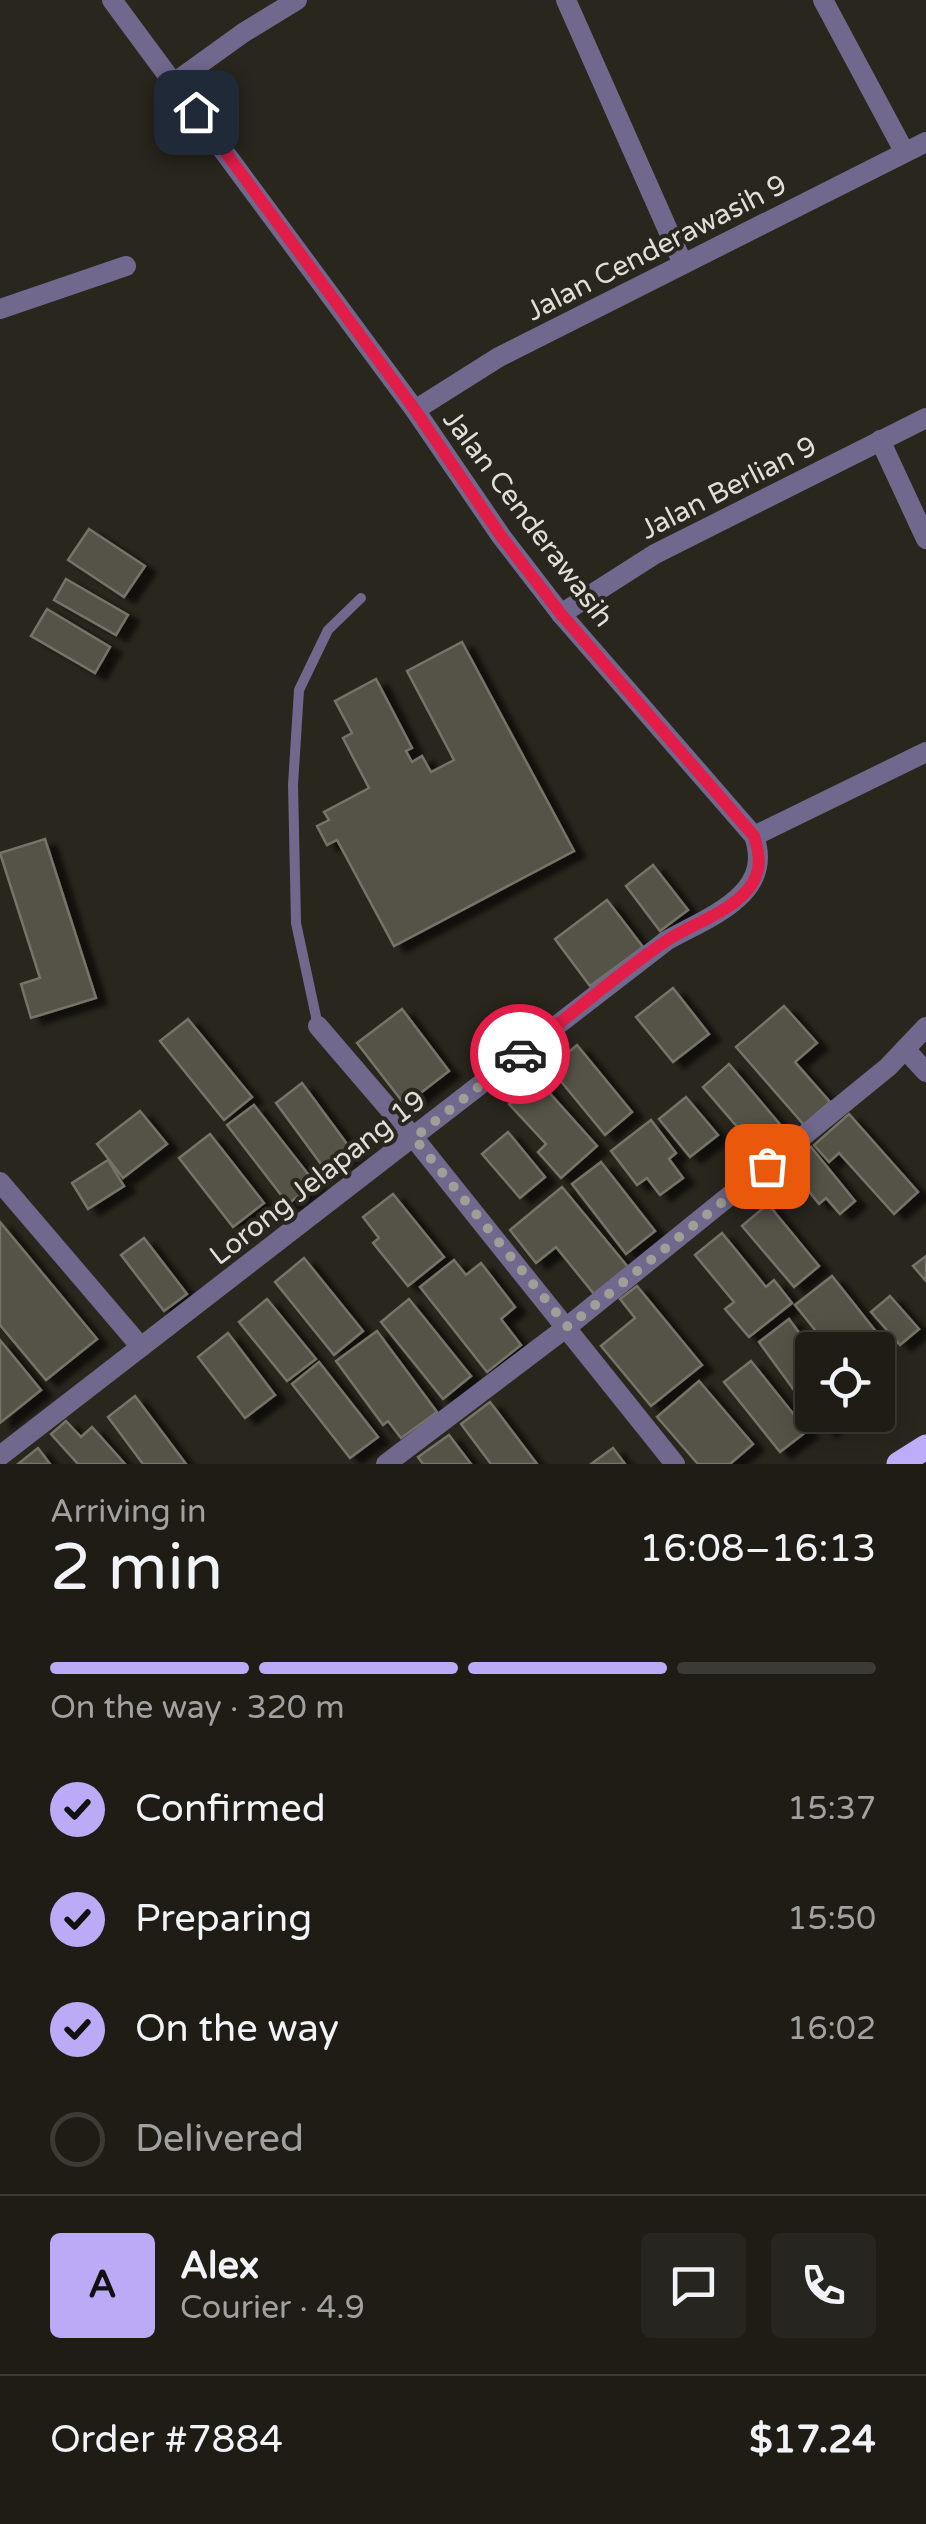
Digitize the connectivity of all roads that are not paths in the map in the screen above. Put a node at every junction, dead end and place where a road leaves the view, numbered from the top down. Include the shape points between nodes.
1 (112, 0) edge
2 (297, 0) edge
3 (566, 0) edge
4 (823, 0) edge
5 (175, 82) junction
6 (926, 142) edge
7 (904, 152) junction
8 (683, 264) junction
9 (126, 266) dead end
10 (0, 309) edge
11 (415, 410) junction
12 (926, 418) edge
13 (880, 440) junction
14 (926, 539) edge
15 (361, 598) dead end
16 (561, 614) junction
17 (926, 752) edge
18 (754, 836) junction
19 (318, 1026) joint
20 (926, 1026) edge
21 (905, 1049) junction
22 (926, 1072) edge
23 (414, 1138) junction
24 (0, 1182) edge
25 (568, 1327) junction
26 (141, 1348) junction
27 (926, 1447) edge
28 (0, 1456) edge
29 (386, 1464) edge
30 (675, 1464) edge
31 (899, 1464) edge

1 - 5 street, Jalan Cenderawasih
2 - 5 street
3 - 8 street
4 - 7 street
5 - 11 street, Jalan Cenderawasih
6 - 7 street, Jalan Cenderawasih 9
7 - 8 street, Jalan Cenderawasih 9
8 - 11 street, Jalan Cenderawasih 9 via 499,357
9 - 10 street
11 - 16 street, Jalan Cenderawasih
12 - 13 street, Jalan Berlian 9
13 - 14 street
13 - 16 street, Jalan Berlian 9 via 655,554
15 - 19 lane via 328,630 299,690 296,923
16 - 18 street, Jalan Cenderawasih
17 - 18 street
18 - 23 street, Lorong Jelapang 19 via 758,872 735,902 666,941
19 - 23 street
20 - 21 street
21 - 22 street
21 - 25 street
23 - 25 street
23 - 26 street, Lorong Jelapang 19
24 - 26 street
25 - 29 street
25 - 30 street
26 - 28 street, Lorong Jelapang 19
27 - 31 main road

